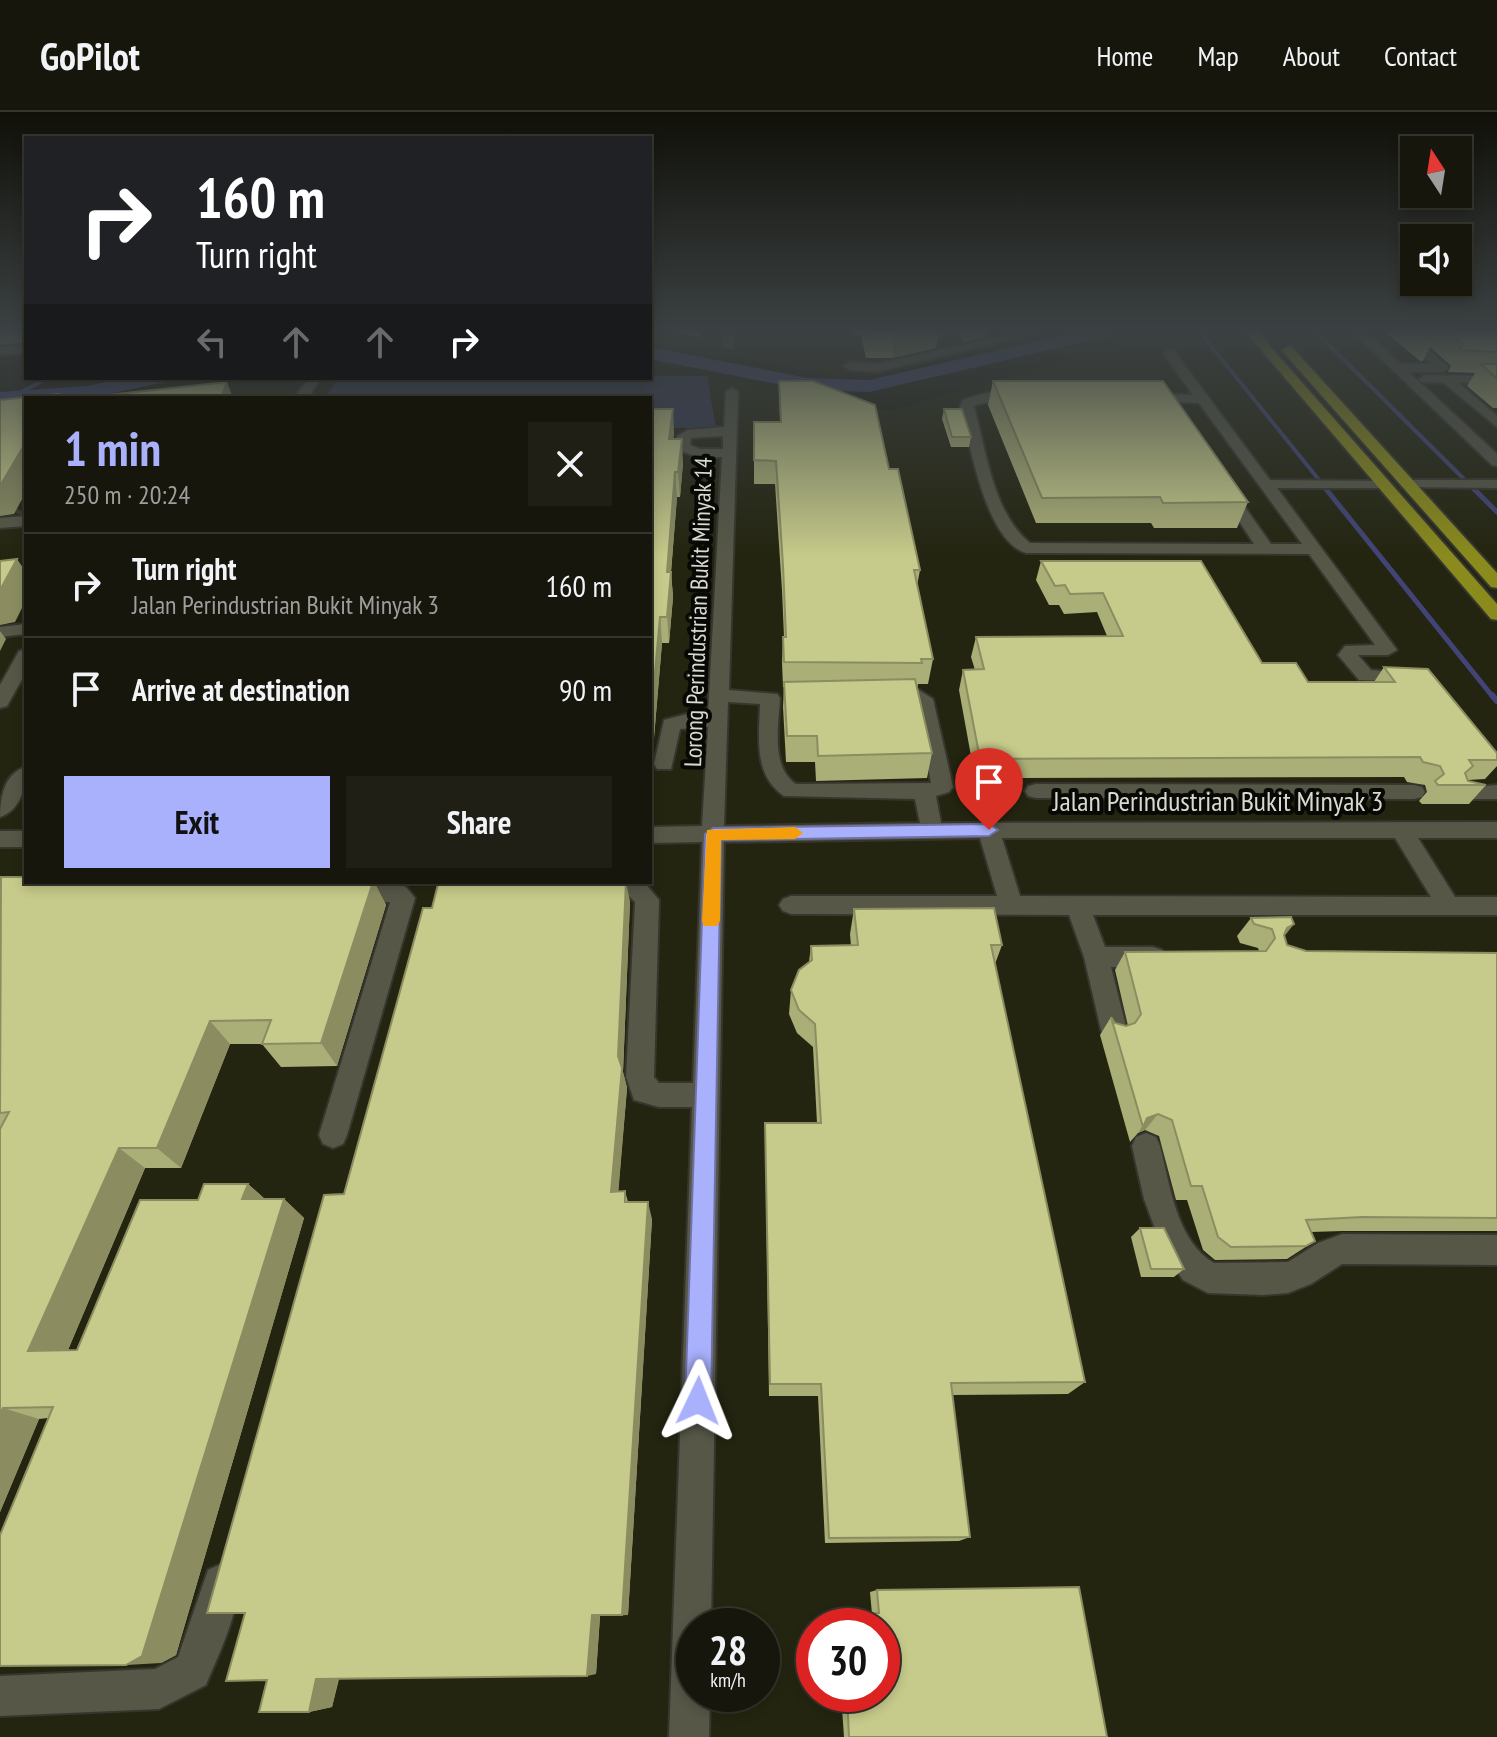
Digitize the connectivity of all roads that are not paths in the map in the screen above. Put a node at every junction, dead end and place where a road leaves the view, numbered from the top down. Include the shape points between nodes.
1 (731, 406) edge
2 (967, 406) edge
3 (1168, 406) edge
4 (1208, 406) edge
5 (1315, 406) edge
6 (1338, 406) edge
7 (1437, 406) edge
8 (1479, 406) edge
9 (1172, 411) edge
10 (1497, 423) edge
11 (730, 431) junction
12 (729, 453) junction
13 (1497, 462) edge
14 (1215, 474) edge
15 (1266, 484) junction
16 (1382, 484) junction
17 (1407, 484) junction
18 (1497, 484) edge
19 (23, 516) edge
20 (0, 523) edge
21 (1266, 549) junction
22 (1314, 549) junction
23 (1497, 583) edge
24 (1497, 615) edge
25 (24, 629) edge
26 (0, 632) edge
27 (24, 646) edge
28 (0, 648) edge
29 (24, 659) edge
30 (1424, 681) edge
31 (719, 696) junction
32 (864, 696) edge
33 (0, 702) edge
34 (718, 721) junction
35 (664, 764) dead end
36 (24, 777) edge
37 (1036, 791) dead end
38 (924, 792) junction
39 (1414, 792) dead end
40 (1497, 792) edge
41 (1462, 794) edge
42 (0, 809) edge
43 (932, 830) junction
44 (989, 830) junction
45 (1401, 830) junction
46 (1497, 830) edge
47 (713, 834) junction
48 (652, 835) edge
49 (0, 839) edge
50 (24, 839) edge
51 (590, 885) edge
52 (298, 888) edge
53 (266, 893) edge
54 (791, 905) dead end
55 (1011, 905) junction
56 (1448, 905) junction
57 (1078, 906) junction
58 (1497, 906) edge
59 (1096, 957) junction
60 (1171, 957) edge
61 (1114, 1030) edge
62 (706, 1095) junction
63 (333, 1135) dead end
64 (1146, 1146) dead end
65 (1497, 1250) edge
66 (228, 1558) edge
67 (0, 1696) edge
68 (689, 1737) edge

1 - 11 street, Lorong Perindustrian Bukit Minyak 14
2 - 21 street via 1002,522 1026,548
3 - 9 street
4 - 15 street
5 - 16 main road
6 - 17 main road
7 - 13 street
8 - 10 street
11 - 12 street, Lorong Perindustrian Bukit Minyak 14
11 - 12 street via 688,434 683,447 698,453
12 - 31 street, Lorong Perindustrian Bukit Minyak 14
14 - 21 street
15 - 16 street
15 - 22 street
16 - 24 main road
17 - 18 street
17 - 23 main road
19 - 20 street
21 - 22 street
22 - 30 street via 1388,650 1351,650 1347,655 1366,676
25 - 26 street
27 - 28 street
29 - 33 street
31 - 34 street, Lorong Perindustrian Bukit Minyak 14
31 - 38 street via 778,698 771,766 783,787
32 - 38 street via 924,699 942,787
34 - 35 street via 671,725
34 - 47 street, Lorong Perindustrian Bukit Minyak 14
36 - 42 street
37 - 39 street
38 - 43 street
40 - 41 street
43 - 44 street, Jalan Perindustrian Bukit Minyak 3
43 - 47 street, Jalan Perindustrian Bukit Minyak 3
44 - 45 street, Jalan Perindustrian Bukit Minyak 3
44 - 55 street
45 - 46 street, Jalan Perindustrian Bukit Minyak 3
45 - 56 street
47 - 48 street, Jalan Perindustrian Bukit Minyak 3
47 - 62 street, Lorong Perindustrian Bukit Minyak 14
49 - 50 street
51 - 62 street via 634,886 647,900 640,1077 644,1091
52 - 53 street
52 - 63 street via 398,893 403,898
54 - 55 street
55 - 57 street
56 - 57 street
56 - 58 street
57 - 59 street
59 - 60 street
59 - 61 street
62 - 68 street, Lorong Perindustrian Bukit Minyak 14
64 - 65 street via 1178,1247 1187,1262 1209,1278 1276,1280 1297,1275 1342,1249
66 - 67 street via 192,1671 159,1689

